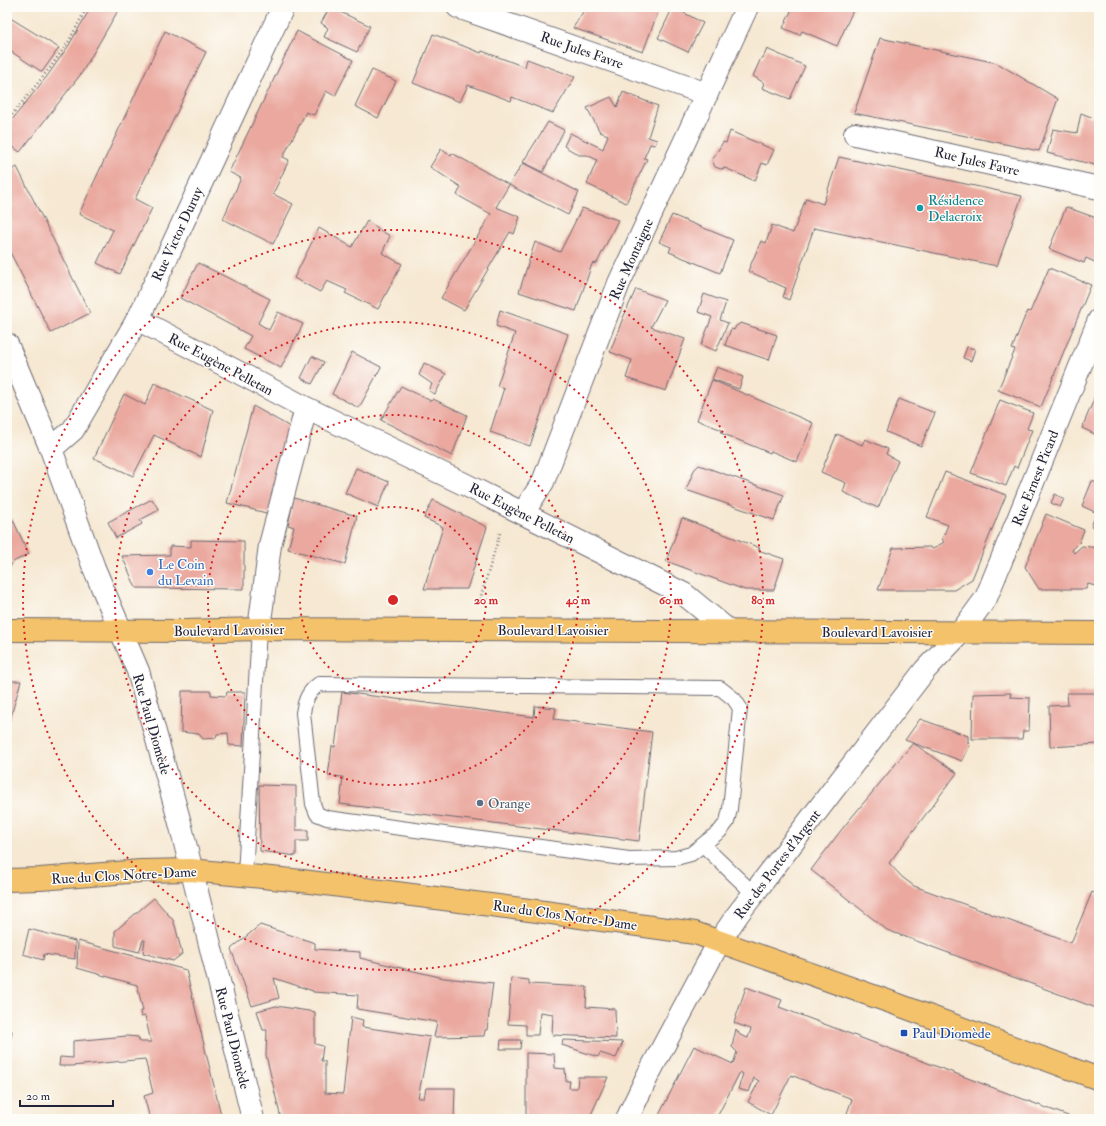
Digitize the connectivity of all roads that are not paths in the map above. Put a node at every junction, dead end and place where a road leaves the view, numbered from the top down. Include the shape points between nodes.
1 (283, 7) edge
2 (458, 7) edge
3 (747, 7) edge
4 (707, 94) junction
5 (855, 134) dead end
6 (1099, 188) edge
7 (137, 319) junction
8 (1099, 320) edge
9 (7, 344) edge
10 (306, 408) junction
11 (51, 449) junction
12 (523, 513) junction
13 (258, 629) junction
14 (7, 630) edge
15 (120, 630) junction
16 (730, 631) junction
17 (961, 632) junction
18 (1099, 633) edge
19 (703, 845) junction
20 (191, 870) junction
21 (245, 875) junction
22 (7, 880) edge
23 (754, 894) junction
24 (719, 942) junction
25 (1099, 1078) edge
26 (253, 1119) edge
27 (627, 1119) edge

1 - 7 street, Rue Victor Duruy
2 - 4 street, Rue Jules Favre
3 - 4 street, Rue Montaigne
4 - 12 street, Rue Montaigne via 619,283 543,482
5 - 6 street, Rue Jules Favre
7 - 10 street, Rue Eugène Pelletan
7 - 11 street, Rue Victor Duruy via 73,430
8 - 17 street, Rue Ernest Picard via 986,598
9 - 11 street, Rue Paul Diomède
10 - 12 street, Rue Eugène Pelletan
10 - 13 street via 270,546
11 - 15 street, Rue Paul Diomède via 94,568
12 - 16 street, Rue Eugène Pelletan via 684,594
13 - 15 main road, Boulevard Lavoisier
13 - 16 main road, Boulevard Lavoisier
13 - 21 lane
14 - 15 main road, Boulevard Lavoisier
15 - 20 street, Rue Paul Diomède via 138,671
16 - 17 main road, Boulevard Lavoisier
17 - 18 main road, Boulevard Lavoisier
17 - 23 street, Rue des Portes d'Argent via 925,670
19 - 19 lane via 727,822 730,809 740,708 734,698 720,688 319,684 305,701 303,713 313,804 317,814 327,818 630,860 676,858 691,854
19 - 23 lane
20 - 21 main road, Rue du Clos Notre-Dame
20 - 22 main road, Rue du Clos Notre-Dame
20 - 26 street, Rue Paul Diomède
21 - 24 main road, Rue du Clos Notre-Dame via 695,933
23 - 24 street, Rue des Portes d'Argent
24 - 25 main road, Rue du Clos Notre-Dame
24 - 27 street, Rue des Portes d'Argent

